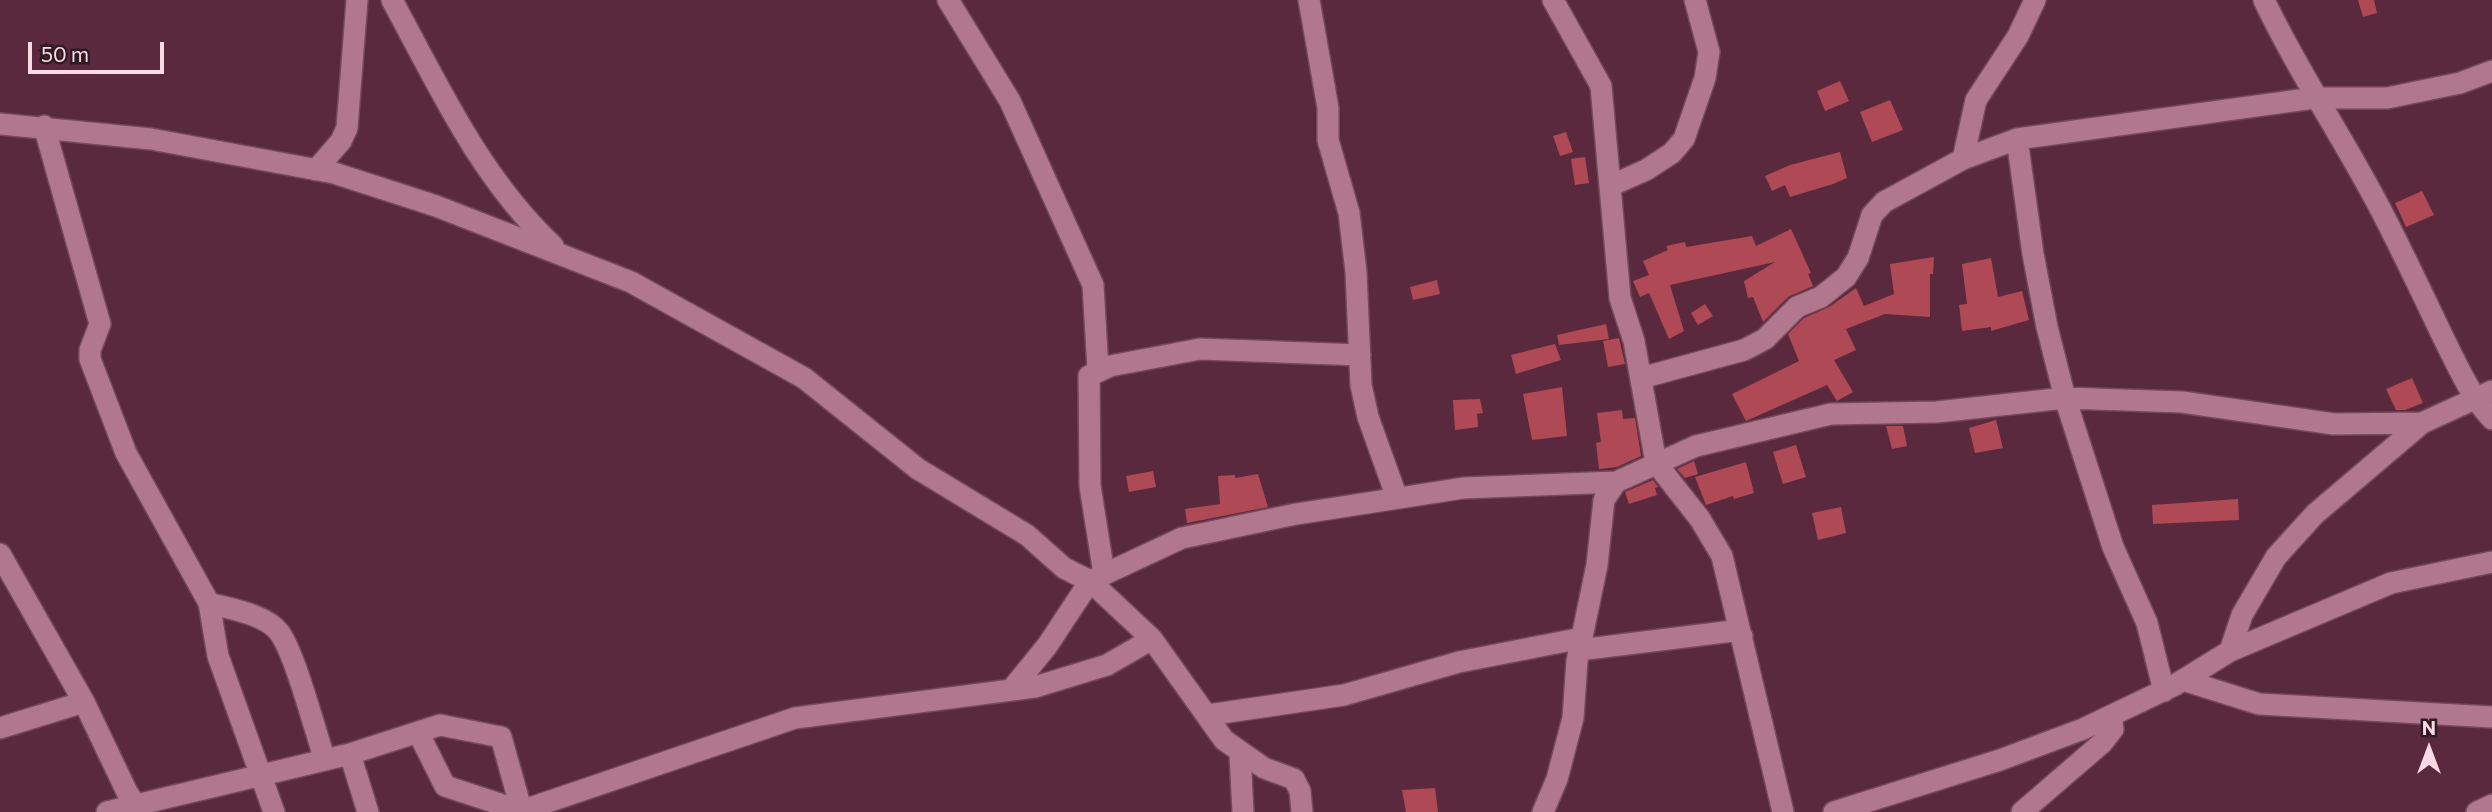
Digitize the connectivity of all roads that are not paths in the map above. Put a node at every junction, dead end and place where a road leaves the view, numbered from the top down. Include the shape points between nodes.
1 (357, 0) edge
2 (392, 0) edge
3 (948, 0) edge
4 (1309, 0) edge
5 (1553, 0) edge
6 (1695, 0) edge
7 (2035, 0) edge
8 (2264, 0) edge
9 (2492, 71) edge
10 (2314, 98) junction
11 (0, 124) edge
12 (44, 126) junction
13 (2017, 139) junction
14 (1963, 159) junction
15 (316, 170) junction
16 (1610, 186) junction
17 (563, 255) junction
18 (1360, 355) junction
19 (1098, 370) junction
20 (1641, 378) junction
21 (2484, 394) edge
22 (2065, 398) junction
23 (2492, 419) edge
24 (2422, 423) junction
25 (1656, 463) junction
26 (1616, 482) junction
27 (1397, 498) junction
28 (0, 554) edge
29 (2492, 562) edge
30 (1097, 577) junction
31 (209, 603) junction
32 (1742, 636) junction
33 (1152, 639) junction
34 (1581, 644) junction
35 (2230, 651) junction
36 (2183, 680) junction
37 (1012, 690) junction
38 (2164, 691) junction
39 (84, 702) junction
40 (1208, 715) junction
41 (2111, 716) junction
42 (2492, 717) edge
43 (0, 728) edge
44 (418, 732) junction
45 (350, 754) junction
46 (1240, 754) junction
47 (325, 760) junction
48 (262, 777) junction
49 (2492, 805) edge
50 (137, 809) edge
51 (522, 811) edge
52 (107, 812) edge
53 (274, 812) edge
54 (368, 812) edge
55 (1243, 812) edge
56 (1302, 812) edge
57 (1543, 812) edge
58 (1783, 812) edge
59 (1834, 812) edge
60 (2021, 812) edge
61 (2477, 812) edge

1 - 15 street via 347,128
2 - 17 street via 454,120 525,219
3 - 19 street via 1010,101 1093,285
4 - 18 street via 1328,108 1328,140 1349,213
5 - 16 street via 1601,86
6 - 16 street via 1709,52 1684,139 1646,170
7 - 14 street via 2018,36 1976,100
8 - 10 street
9 - 10 street via 2460,83 2387,98
10 - 13 street
10 - 21 street via 2331,120
11 - 12 street
12 - 15 street via 151,139
12 - 31 street via 100,324 90,359 126,453
13 - 14 street
13 - 22 street via 2033,254
14 - 20 street via 1884,202 1872,215 1858,258 1846,277 1797,307 1765,339 1744,350
15 - 17 street via 436,206
16 - 20 street via 1620,298
17 - 30 street via 631,282 804,378 918,469 1027,535 1064,568
18 - 19 street via 1200,349
18 - 27 street via 1368,418
19 - 30 street via 1089,376 1088,386
20 - 25 street
21 - 23 street
21 - 24 street
22 - 24 street via 2182,402 2334,424
22 - 25 street via 1937,412 1831,414 1696,446
22 - 38 street via 2113,547 2147,623
24 - 35 street via 2315,514 2276,557 2242,615
25 - 26 street
25 - 32 street via 1722,556
26 - 27 street via 1463,488
26 - 34 street via 1604,500
27 - 30 street via 1182,538
28 - 39 street
29 - 35 street via 2391,583
30 - 33 street
30 - 37 street
31 - 47 street via 243,612 278,631
31 - 48 street via 218,656
32 - 34 street via 1733,631
32 - 58 street
33 - 37 street via 1107,665
33 - 40 street
34 - 40 street via 1458,662 1344,695
34 - 57 street via 1573,718
35 - 36 street
36 - 38 street
36 - 42 street via 2259,704
37 - 51 street via 795,718
38 - 41 street
39 - 43 street
39 - 50 street
40 - 46 street
41 - 59 street via 2000,761
41 - 60 street via 2113,729 2102,743
44 - 45 street
44 - 51 street via 445,786
44 - 51 street via 445,724 501,737
45 - 47 street
45 - 54 street
46 - 55 street
46 - 56 street via 1294,779
47 - 48 street
48 - 50 street
48 - 53 street
49 - 61 street
50 - 52 street

